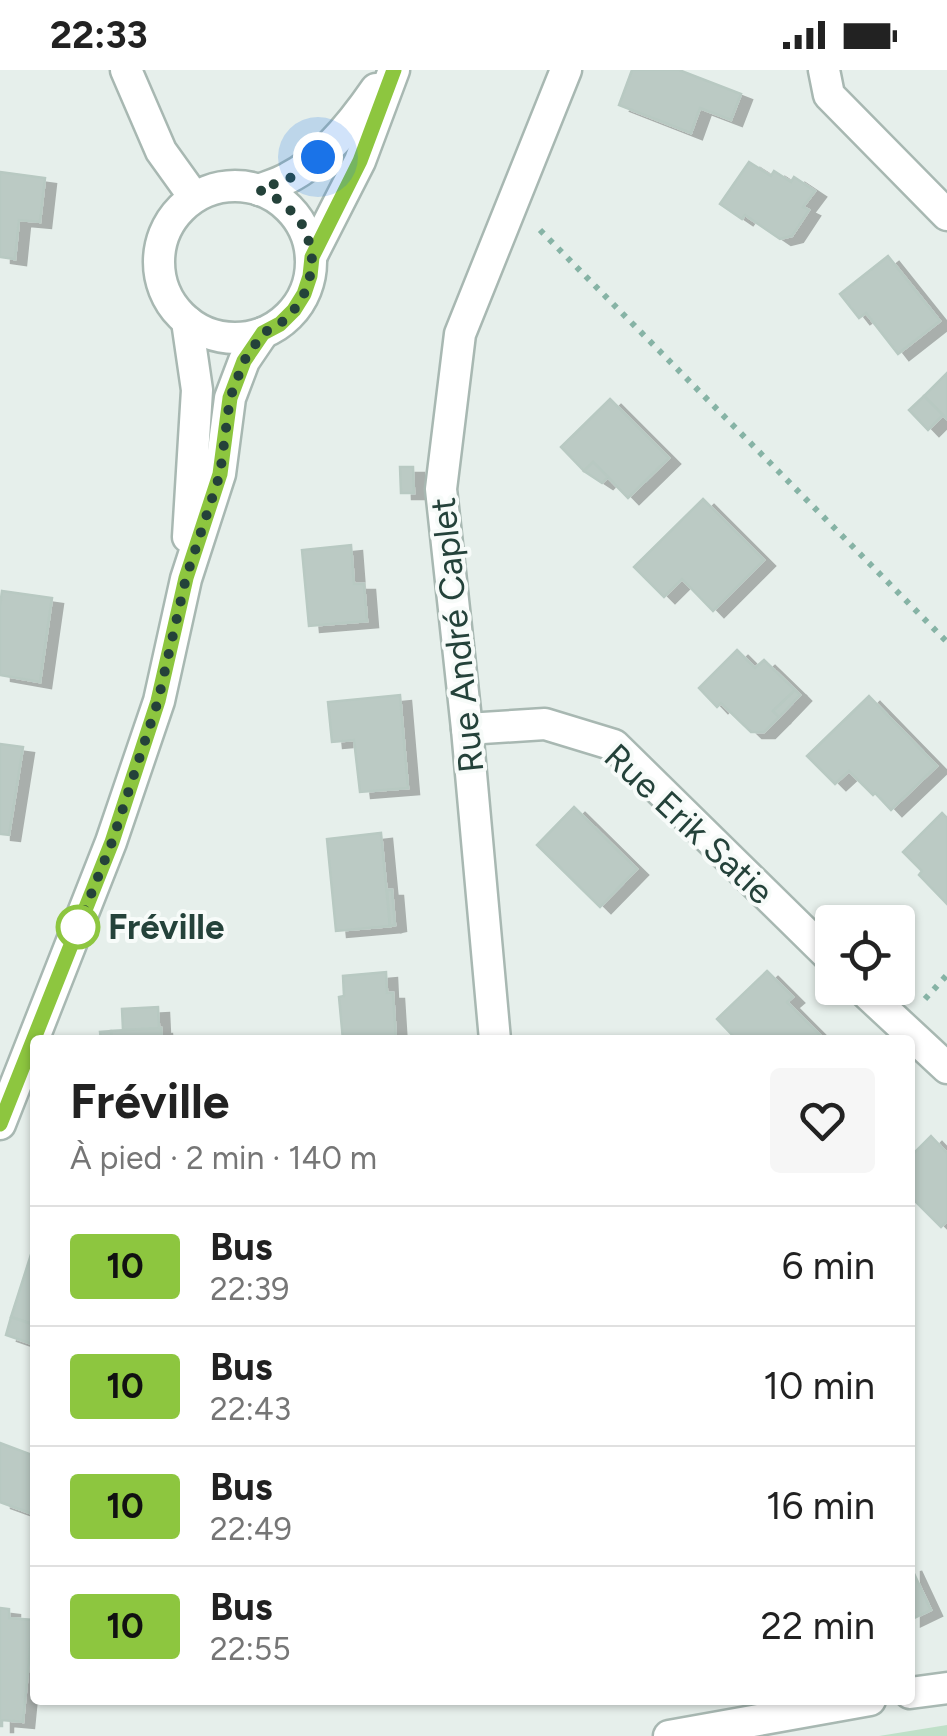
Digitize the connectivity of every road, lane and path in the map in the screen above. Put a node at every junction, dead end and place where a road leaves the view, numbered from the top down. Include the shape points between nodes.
1 (126, 70) edge
2 (392, 70) edge
3 (566, 70) edge
4 (824, 70) edge
5 (259, 190) junction
6 (194, 197) junction
7 (513, 203) junction
8 (947, 215) edge
9 (312, 257) junction
10 (187, 321) junction
11 (263, 333) junction
12 (186, 578) junction
13 (947, 642) edge
14 (467, 729) junction
15 (815, 942) edge
16 (880, 1005) edge
17 (35, 1035) edge
18 (495, 1035) edge
19 (912, 1035) edge
20 (915, 1038) edge
21 (30, 1048) edge
22 (947, 1068) edge
23 (0, 1124) edge
24 (947, 1688) edge
25 (915, 1693) edge
26 (812, 1705) edge
27 (732, 1712) edge
28 (669, 1736) edge

1 - 6 street via 162,151
2 - 5 street via 318,157
2 - 9 street via 360,161
3 - 7 street, Rue André Caplet
4 - 8 street via 830,95
5 - 6 street via 232,185
5 - 9 street via 300,220
6 - 10 street via 166,228 158,268 173,308
7 - 13 path
7 - 14 street, Rue André Caplet via 460,334 441,489
9 - 11 street via 294,310
10 - 11 street via 225,338
10 - 12 street via 197,390
11 - 12 street via 230,398 220,474
12 - 17 street via 158,701 112,842
14 - 15 street, Rue Erik Satie via 546,724 614,744
14 - 18 street, Rue André Caplet
16 - 19 street
20 - 22 street
21 - 23 street
24 - 25 street
26 - 27 street
27 - 28 street

